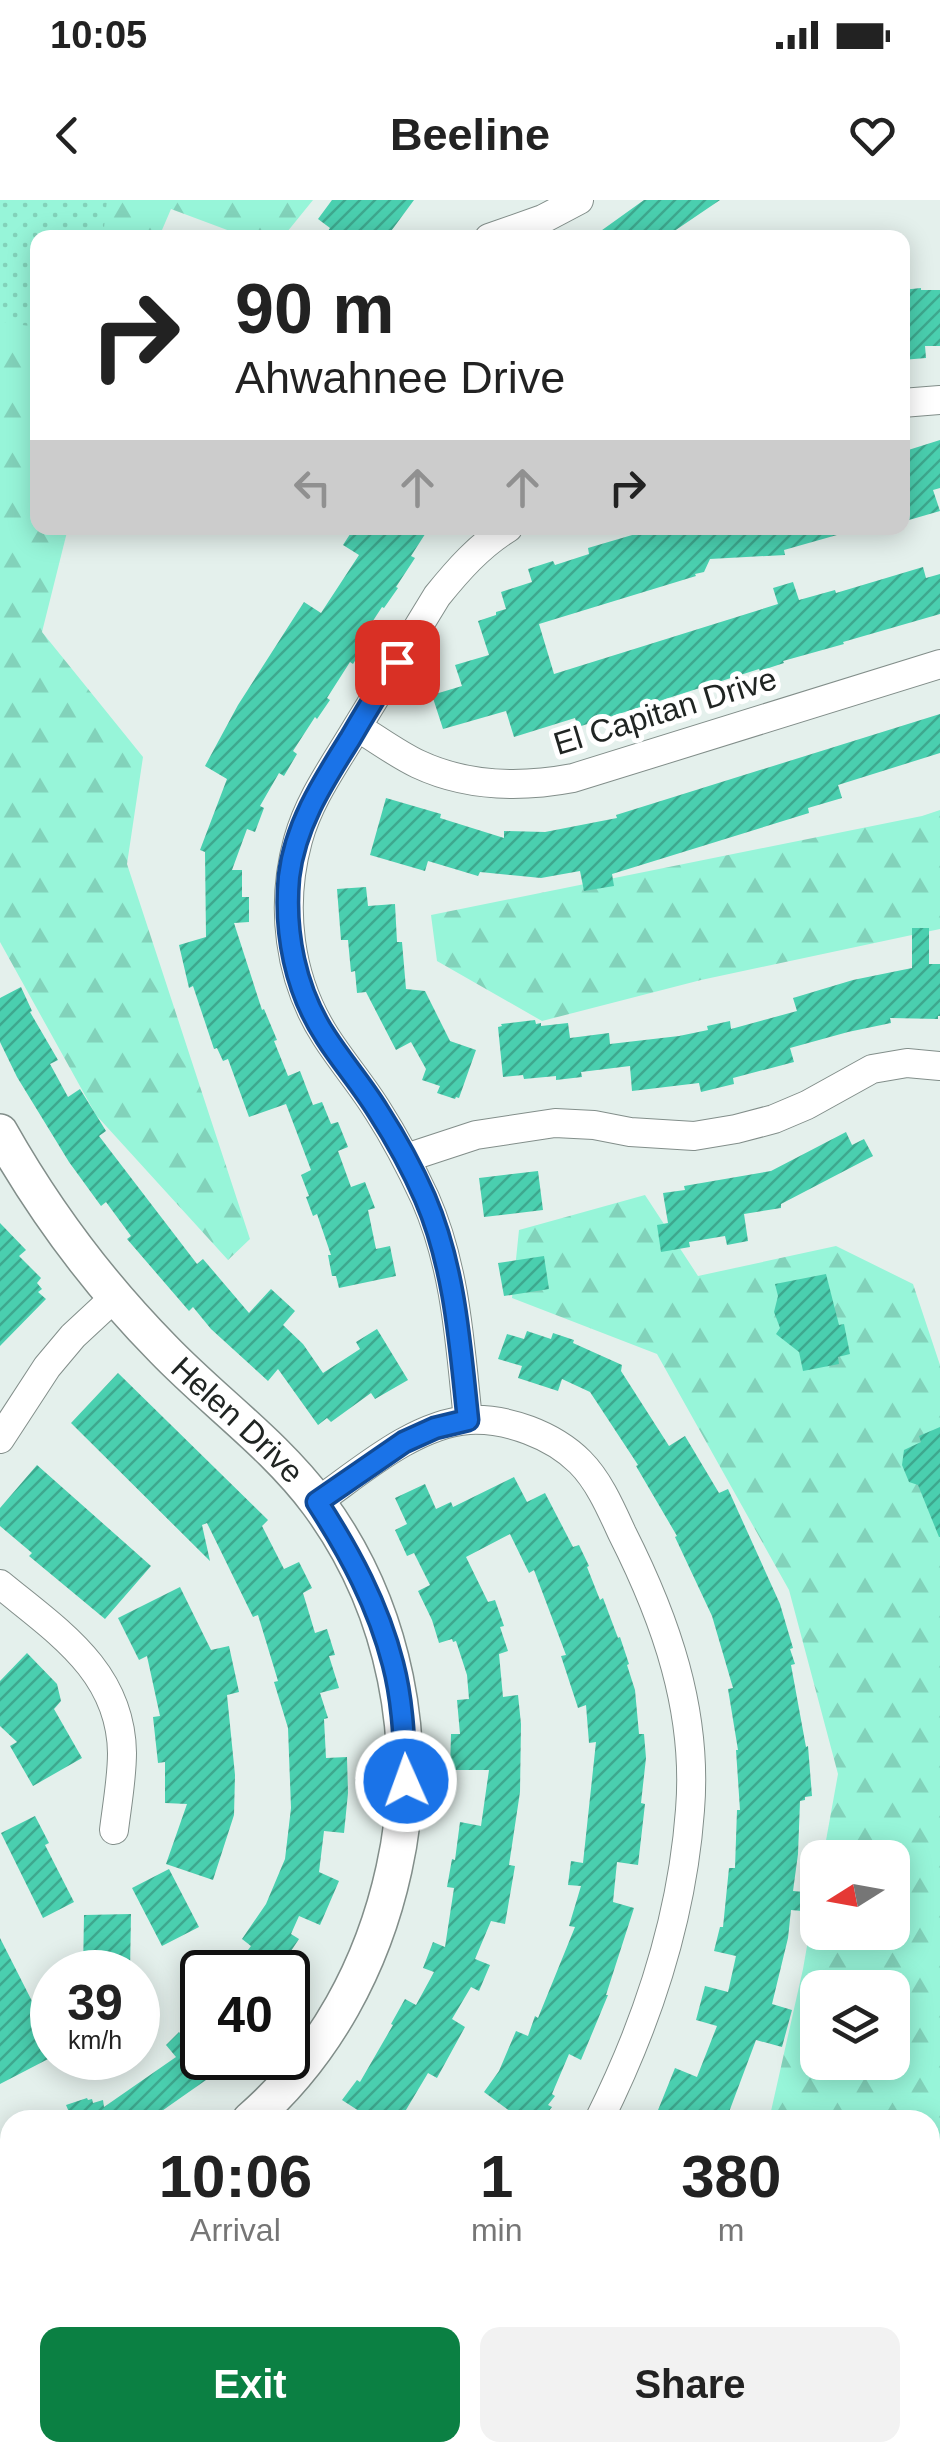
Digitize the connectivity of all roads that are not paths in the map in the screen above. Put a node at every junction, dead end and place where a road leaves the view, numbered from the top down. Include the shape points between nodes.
1 (578, 200) edge
2 (512, 230) edge
3 (940, 400) edge
4 (910, 402) edge
5 (496, 535) edge
6 (940, 664) edge
7 (357, 727) junction
8 (940, 1066) edge
9 (0, 1132) edge
10 (406, 1158) junction
11 (116, 1296) junction
12 (468, 1420) junction
13 (0, 1439) edge
14 (317, 1502) junction
15 (0, 1584) edge
16 (114, 1830) dead end
17 (260, 2110) edge
18 (603, 2110) edge

1 - 2 street
3 - 4 street
5 - 7 street via 437,596
6 - 7 street, El Capitan Drive via 536,784 455,778
7 - 10 street via 313,799 299,836 288,922 306,1000
8 - 10 street via 872,1070 807,1105 736,1130 661,1135 555,1123 476,1135
9 - 11 street, Helen Drive
10 - 12 street via 446,1264
11 - 13 street via 73,1336
11 - 14 street, Helen Drive
12 - 14 street via 404,1442
12 - 18 street via 534,1433 580,1462 640,1568 686,1705 690,1808 674,1921 640,2034
14 - 17 street, Helen Drive via 349,1552 394,1665 404,1726 401,1840 372,1948 350,1994 293,2076
15 - 16 street via 78,1648 103,1682 118,1717 122,1753

